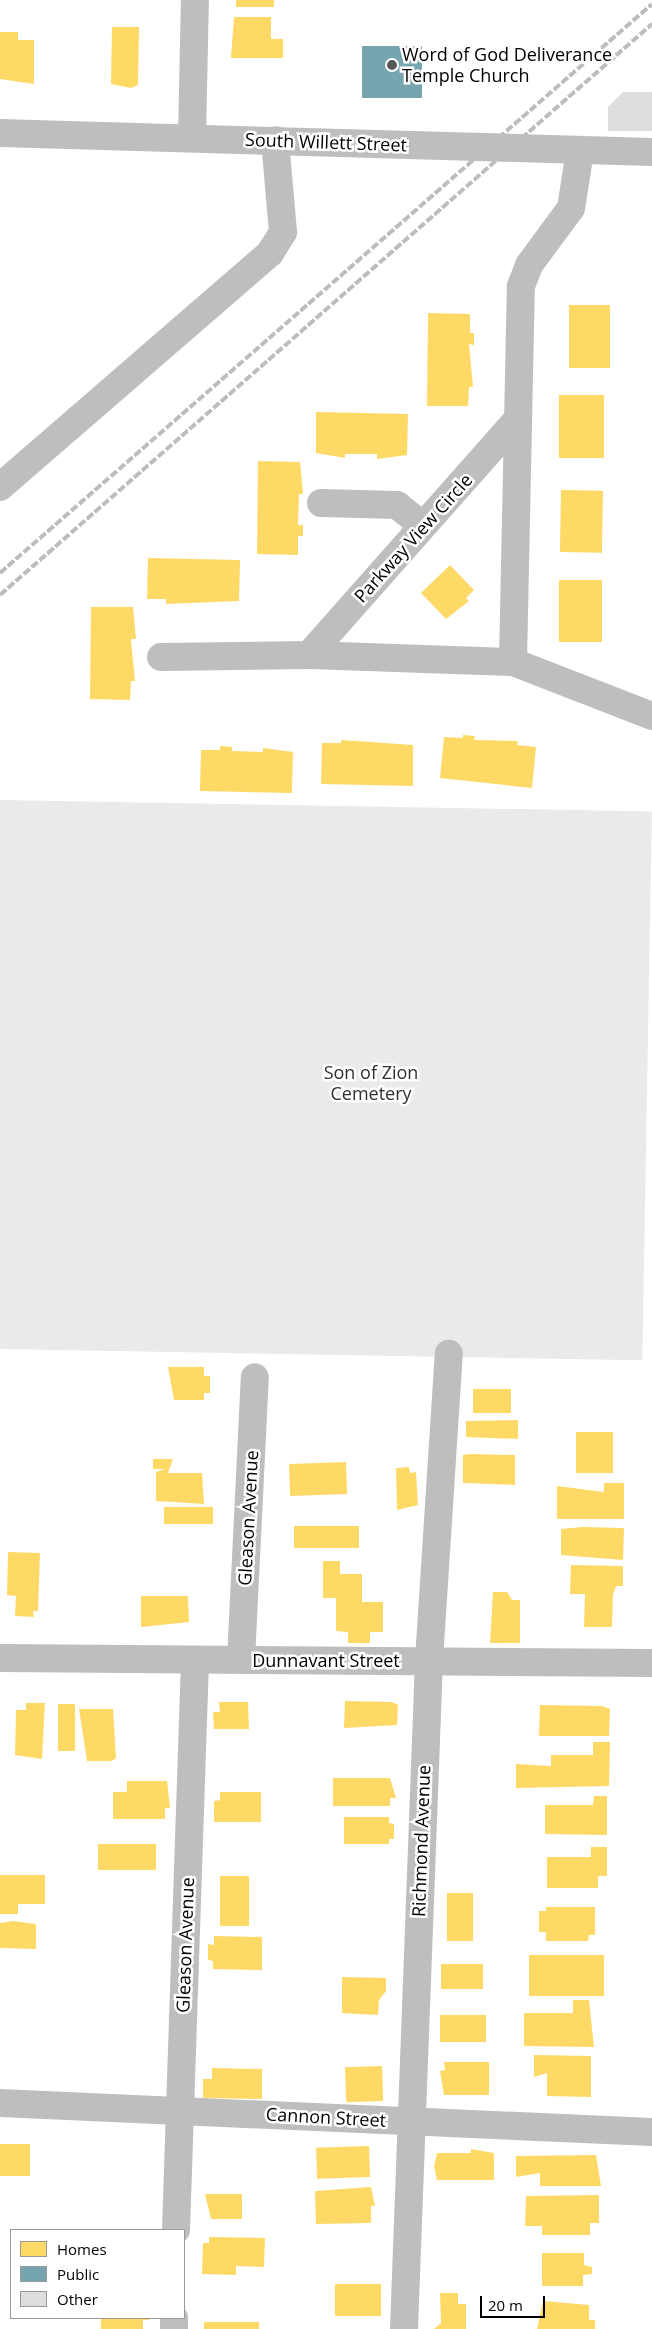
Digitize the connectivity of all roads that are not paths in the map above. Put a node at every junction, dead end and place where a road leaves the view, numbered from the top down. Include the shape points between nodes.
1 (195, 0) edge
2 (0, 133) edge
3 (192, 138) junction
4 (275, 140) junction
5 (580, 151) junction
6 (652, 152) edge
7 (516, 420) junction
8 (0, 487) edge
9 (321, 503) dead end
10 (423, 526) junction
11 (309, 655) junction
12 (161, 657) dead end
13 (513, 662) junction
14 (652, 716) edge
15 (449, 1354) dead end
16 (256, 1377) dead end
17 (0, 1658) edge
18 (195, 1660) junction
19 (241, 1660) junction
20 (429, 1660) junction
21 (652, 1663) edge
22 (0, 2103) edge
23 (179, 2111) junction
24 (410, 2121) junction
25 (652, 2132) edge
26 (176, 2229) edge
27 (404, 2329) edge

1 - 3 street
2 - 3 street, South Willett Street
3 - 4 street, South Willett Street
4 - 5 street, South Willett Street
4 - 8 street via 283,232 270,253
5 - 6 street, South Willett Street
5 - 7 street via 571,208 529,265 521,286
7 - 10 street, Parkway View Circle
7 - 13 street
9 - 10 street via 397,505
10 - 11 street, Parkway View Circle
11 - 12 street
11 - 13 street
13 - 14 street
15 - 20 street, Richmond Avenue
16 - 19 street, Gleason Avenue
17 - 18 street, Dunnavant Street
18 - 19 street, Dunnavant Street
18 - 23 street, Gleason Avenue
19 - 20 street, Dunnavant Street
20 - 21 street, Dunnavant Street
20 - 24 street, Richmond Avenue
22 - 23 street, Cannon Street
23 - 24 street, Cannon Street
23 - 26 street, Gleason Avenue
24 - 25 street, Cannon Street
24 - 27 street, Richmond Avenue

